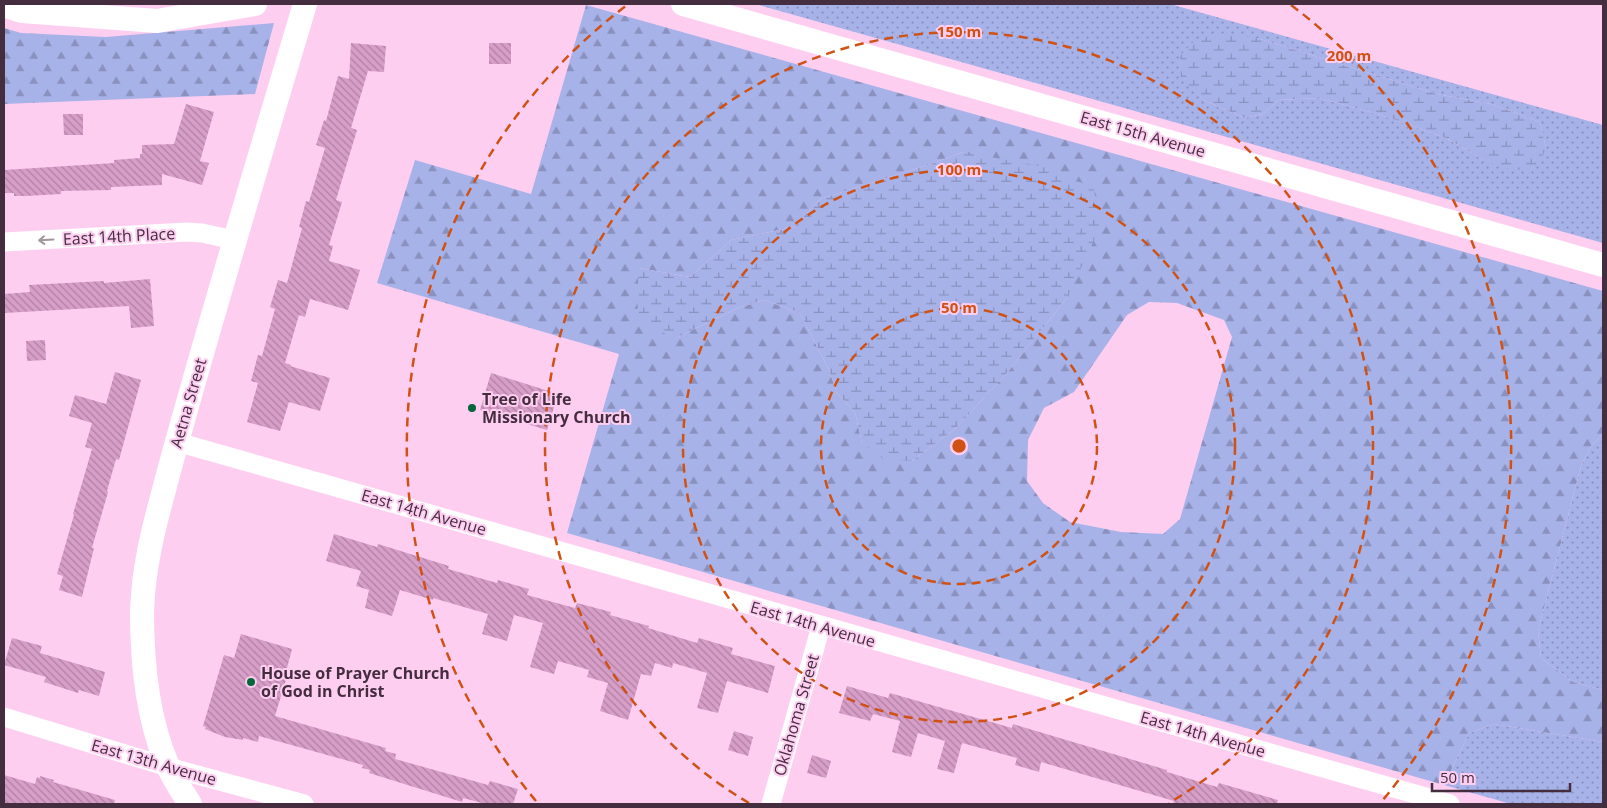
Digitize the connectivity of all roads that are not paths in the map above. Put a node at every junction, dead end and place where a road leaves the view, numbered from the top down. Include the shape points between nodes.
1 (255, 4) edge
2 (304, 4) edge
3 (683, 4) edge
4 (4, 5) edge
5 (234, 240) junction
6 (4, 242) edge
7 (1603, 265) edge
8 (176, 442) junction
9 (821, 626) junction
10 (4, 717) edge
11 (168, 767) junction
12 (190, 804) edge
13 (304, 804) edge
14 (771, 804) edge
15 (1450, 804) edge

1 - 4 street via 157,21 22,11
2 - 5 street, Aetna Street
3 - 7 street, East 15th Avenue
5 -> 6 street, East 14th Place via 187,232
5 - 8 street, Aetna Street
8 - 9 street, East 14th Avenue
8 - 11 street, Aetna Street via 149,548 142,613 151,714
9 - 14 street, Oklahoma Street
9 - 15 street, East 14th Avenue
10 - 11 street, East 13th Avenue
11 - 12 street, Aetna Street
11 - 13 street, East 13th Avenue

